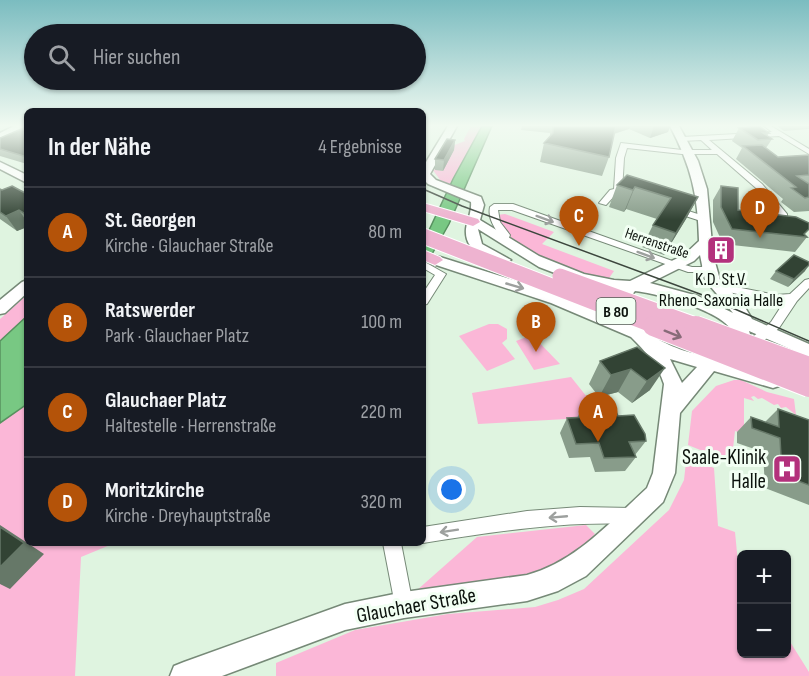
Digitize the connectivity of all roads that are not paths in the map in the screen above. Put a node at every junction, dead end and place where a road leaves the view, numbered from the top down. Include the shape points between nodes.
1 (620, 158) edge
2 (690, 158) edge
3 (726, 158) edge
4 (0, 165) edge
5 (24, 178) edge
6 (426, 178) edge
7 (618, 191) junction
8 (632, 197) edge
9 (603, 203) dead end
10 (662, 206) edge
11 (426, 208) edge
12 (784, 216) edge
13 (704, 219) junction
14 (467, 220) junction
15 (426, 227) edge
16 (426, 237) edge
17 (504, 241) junction
18 (705, 242) junction
19 (428, 262) edge
20 (708, 265) junction
21 (674, 266) junction
22 (809, 282) edge
23 (716, 286) junction
24 (631, 287) junction
25 (24, 288) edge
26 (426, 296) edge
27 (793, 298) junction
28 (621, 307) junction
29 (0, 309) edge
30 (743, 326) junction
31 (768, 332) junction
32 (641, 337) junction
33 (742, 351) junction
34 (809, 351) edge
35 (710, 363) junction
36 (809, 367) edge
37 (809, 388) edge
38 (672, 409) junction
39 (633, 516) junction
40 (426, 535) edge
41 (393, 546) edge
42 (404, 605) junction
43 (184, 676) edge

1 - 7 street
2 - 13 street via 700,183
3 - 12 street via 759,186
4 - 5 street
6 - 14 street via 479,203
7 - 8 street
7 - 9 street
10 - 13 street
11 - 14 main road
13 - 18 street
14 - 17 street
14 - 28 street via 476,248
15 - 36 main road, B 80, bridge
16 -> 37 main road, B 80, bridge
17 -> 21 street, Herrenstraße via 493,210 499,206 513,207
17 - 24 street via 530,258 583,278
18 - 20 street
18 - 21 street
19 - 26 street via 441,274
19 -> 32 street via 556,299
20 - 21 street, Herrenstraße via 706,270 698,271
20 - 23 street
21 - 24 street
22 - 27 street
23 - 27 street via 776,299
23 - 30 street via 739,309
24 - 28 street via 624,294
24 - 30 street via 661,290 717,310
25 - 29 street
27 - 31 street
28 - 32 street, Glauchaer Straße
30 - 31 street
30 - 33 street
31 - 33 street
31 - 34 street
32 - 35 street via 678,356
32 - 38 street, Glauchaer Straße via 670,373
33 - 35 street via 734,358
35 - 37 street
35 - 38 street
38 - 39 street, Glauchaer Straße via 661,484
39 -> 40 street via 598,514 531,519
39 - 42 street, Glauchaer Straße via 577,567 549,582
41 - 42 street
42 - 43 street, Glauchaer Straße via 345,617

